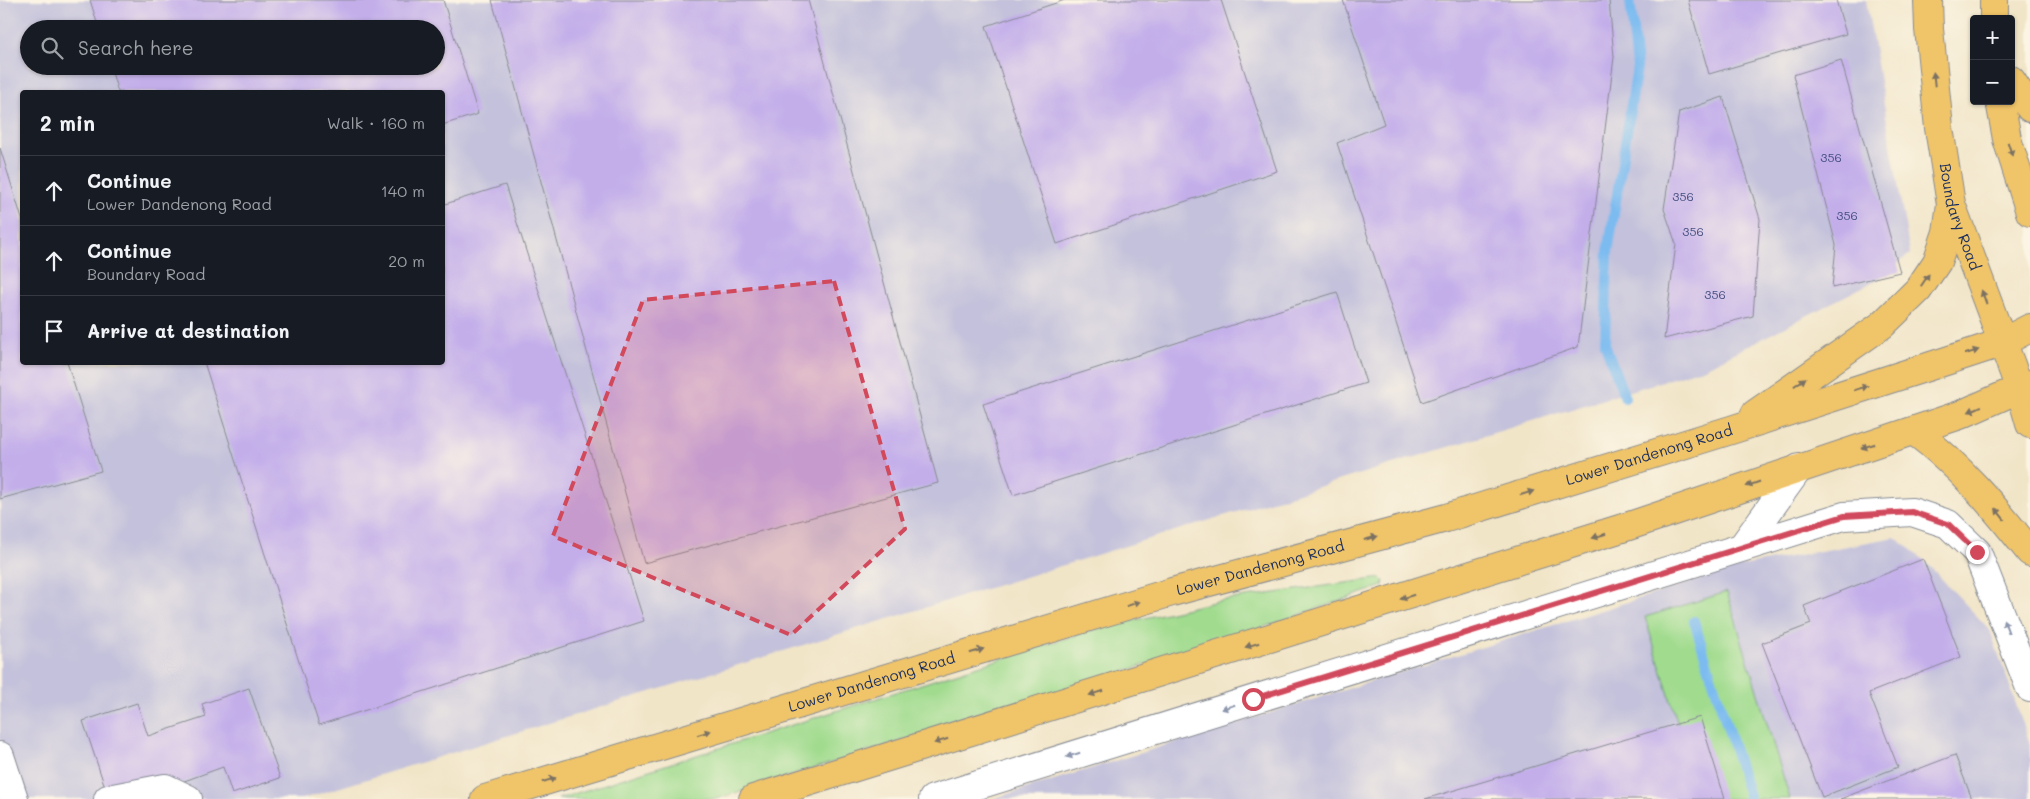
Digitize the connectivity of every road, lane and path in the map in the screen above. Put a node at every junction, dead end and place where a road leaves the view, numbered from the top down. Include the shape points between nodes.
1 (1928, 0) edge
2 (1994, 0) edge
3 (1994, 15) edge
4 (2015, 86) edge
5 (2001, 105) edge
6 (2030, 108) edge
7 (1951, 204) junction
8 (2030, 212) edge
9 (2030, 328) edge
10 (2001, 343) junction
11 (2025, 386) edge
12 (2030, 424) edge
13 (1731, 430) junction
14 (1914, 431) junction
15 (1799, 468) junction
16 (1743, 546) junction
17 (2030, 552) edge
18 (2030, 688) edge
19 (0, 756) edge
20 (14, 799) edge
21 (108, 799) edge
22 (188, 799) edge
23 (486, 799) edge
24 (753, 799) edge
25 (933, 799) edge

7 -> 1 main road, Boundary Road via 1938,118
2 - 3 main road
4 - 6 main road
5 -> 8 main road via 2007,139
10 -> 7 main road, Boundary Road
13 -> 7 main road via 1882,325 1918,290 1937,262 1947,232
9 - 10 main road, Lower Dandenong Road
10 - 11 main road, Boundary Road
13 -> 10 main road, Lower Dandenong Road
11 - 12 main road, Boundary Road
11 -> 14 main road via 1968,412
23 -> 13 main road, Lower Dandenong Road via 1172,592 1446,518
14 -> 15 main road
17 -> 14 main road via 1992,504 1936,447
15 - 16 street
15 -> 24 main road via 1453,582
18 -> 16 street via 1977,552 1948,524 1912,512 1844,516
16 -> 25 street
19 - 20 street
21 - 22 street via 165,788

